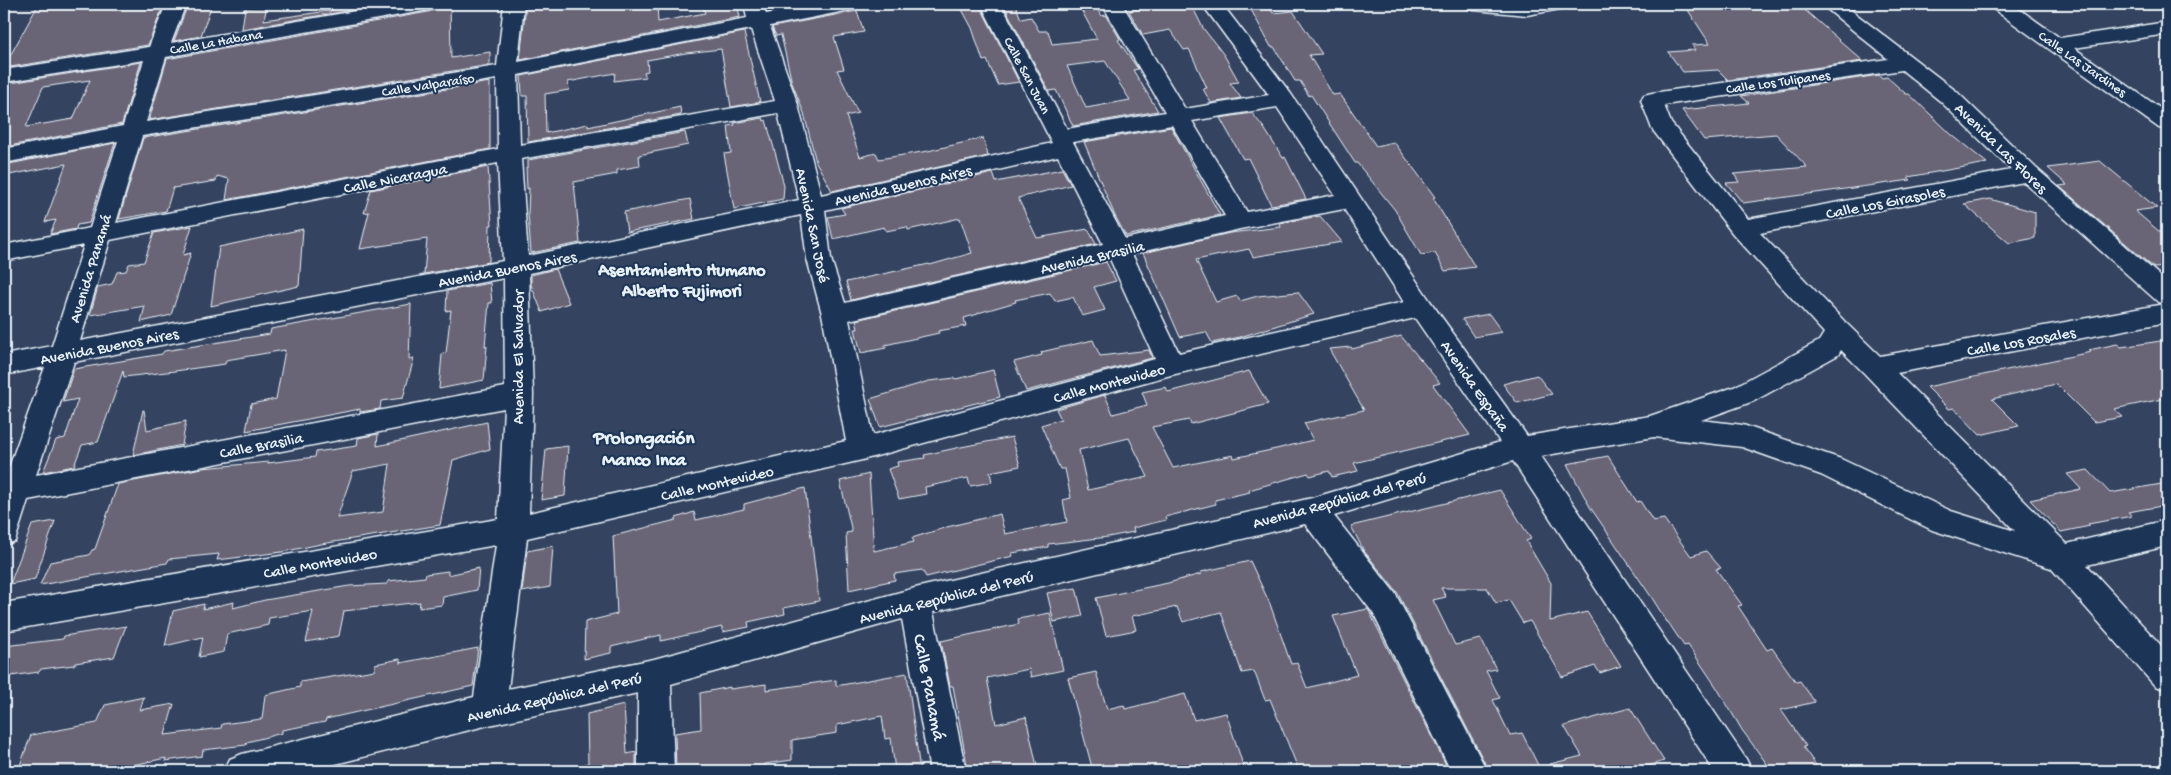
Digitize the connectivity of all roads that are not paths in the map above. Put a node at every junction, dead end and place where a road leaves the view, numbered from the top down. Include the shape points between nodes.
1 (176, 4) edge
2 (428, 4) edge
3 (514, 4) edge
4 (850, 4) edge
5 (991, 4) edge
6 (1115, 4) edge
7 (1212, 4) edge
8 (1474, 4) edge
9 (1558, 4) edge
10 (1831, 4) edge
11 (1998, 4) edge
12 (756, 12) edge
13 (2167, 28) edge
14 (2058, 44) junction
15 (157, 52) junction
16 (1904, 63) junction
17 (507, 71) junction
18 (4, 76) edge
19 (1283, 99) junction
20 (787, 105) junction
21 (1177, 116) junction
22 (2167, 123) edge
23 (133, 131) junction
24 (1063, 142) junction
25 (509, 154) junction
26 (4, 156) edge
27 (2029, 174) junction
28 (1350, 200) junction
29 (812, 205) junction
30 (1240, 221) junction
31 (1742, 228) junction
32 (99, 235) junction
33 (1118, 250) junction
34 (4, 253) edge
35 (516, 267) junction
36 (2167, 296) edge
37 (1421, 307) junction
38 (2167, 313) edge
39 (835, 314) junction
40 (1838, 331) junction
41 (63, 353) junction
42 (4, 365) edge
43 (1171, 365) junction
44 (1875, 367) junction
45 (519, 395) junction
46 (1651, 426) junction
47 (1520, 448) junction
48 (862, 449) junction
49 (10, 491) edge
50 (1312, 510) junction
51 (513, 529) junction
52 (4, 532) edge
53 (2167, 533) edge
54 (2061, 558) junction
55 (915, 602) junction
56 (4, 617) edge
57 (654, 674) junction
58 (2167, 675) edge
59 (489, 709) junction
60 (242, 771) edge
61 (656, 771) edge
62 (948, 771) edge
63 (1469, 771) edge
64 (1734, 771) edge

1 - 15 street, Avenida Panamá
2 - 15 street, Calle La Habana
3 - 17 street, Avenida El Salvador
4 - 12 street, Calle Valparaíso
5 - 24 street, Calle San Juan
6 - 21 street
7 - 19 street, Avenida España
8 - 9 street via 1527,9
10 - 16 street, Avenida Las Flores
11 - 14 street, Calle Las Jardines
12 - 17 street, Calle Valparaíso
12 - 20 street, Avenida San José
13 - 14 street
14 - 22 street, Calle Las Jardines
15 - 18 street, Calle La Habana
15 - 23 street, Avenida Panamá
16 - 27 street, Avenida Las Flores via 1948,96
16 - 31 street, Calle Los Tulipanes via 1652,100 1660,124
17 - 23 street, Calle Valparaíso
17 - 25 street, Avenida El Salvador
19 - 21 street, Avenida Buenos Aires
19 - 28 street, Avenida España
20 - 25 street, Calle Nicaragua
20 - 29 street, Avenida San José
21 - 24 street, Avenida Buenos Aires
21 - 30 street
23 - 26 street, Calle Valparaíso
23 - 32 street, Avenida Panamá
24 - 29 street, Avenida Buenos Aires
24 - 33 street, Calle San Juan
25 - 32 street, Calle Nicaragua
25 - 35 street, Avenida El Salvador
27 - 31 street, Calle Los Girasoles
27 - 36 street, Avenida Las Flores
28 - 30 street, Avenida Brasilia
28 - 37 street, Avenida España
29 - 35 street, Avenida Buenos Aires
29 - 39 street, Avenida San José via 819,259
30 - 33 street, Avenida Brasilia
31 - 40 street
32 - 34 street, Calle Nicaragua
32 - 41 street, Avenida Panamá
33 - 39 street, Avenida Brasilia
33 - 43 street, Calle San Juan
35 - 41 street, Avenida Buenos Aires
35 - 45 street, Avenida El Salvador
37 - 43 street, Calle Montevideo
37 - 47 street, Avenida España
38 - 44 street, Calle Los Rosales
39 - 48 street, Avenida San José
40 - 44 street
40 - 46 street via 1829,348 1744,394
41 - 42 street, Avenida Buenos Aires
41 - 49 street, Avenida Panamá
43 - 48 street, Calle Montevideo
44 - 54 street
45 - 49 street, Calle Brasilia
45 - 51 street, Avenida El Salvador
46 - 47 street, Avenida República del Perú
46 - 54 street via 1743,436 1831,467 1943,521
47 - 50 street, Avenida República del Perú
47 - 64 street, Avenida España
48 - 51 street, Calle Montevideo
49 - 52 street, Avenida Panamá
50 - 55 street, Avenida República del Perú
50 - 63 street via 1384,604
51 - 56 street, Calle Montevideo
51 - 59 street, Avenida El Salvador
53 - 54 street
54 - 58 street
55 - 57 street, Avenida República del Perú
55 - 62 street, Calle Panamá
57 - 59 street, Avenida República del Perú
57 - 61 street
59 - 60 street, Avenida República del Perú

